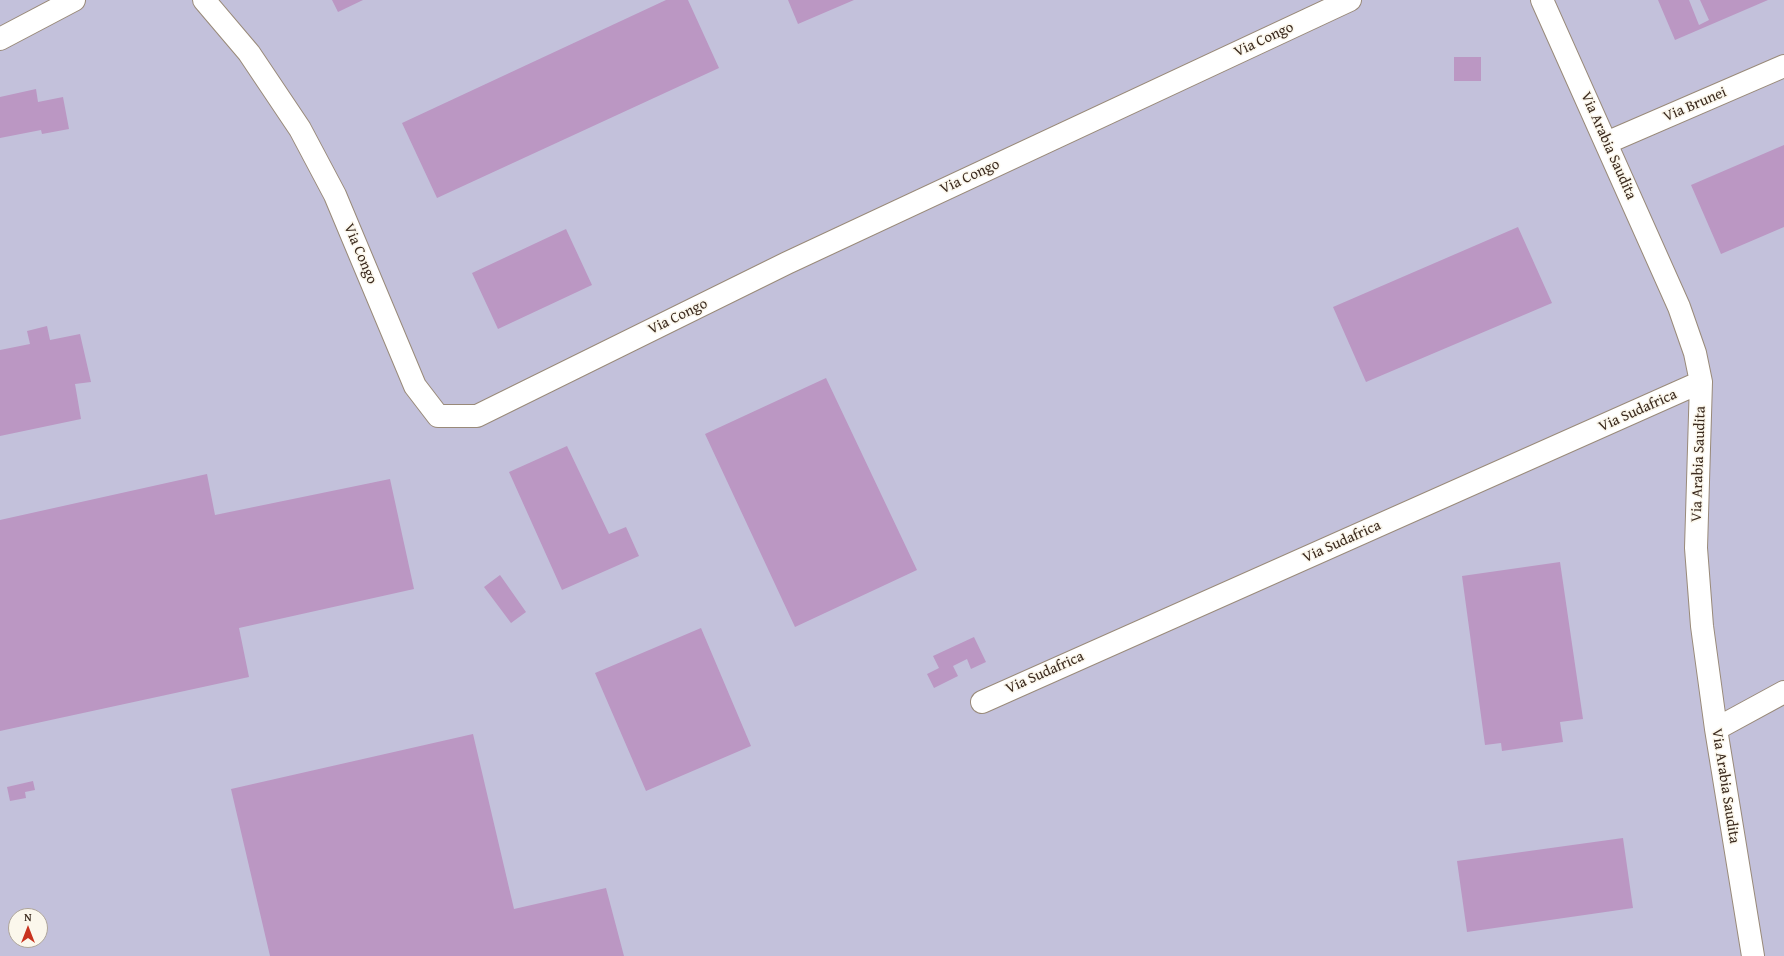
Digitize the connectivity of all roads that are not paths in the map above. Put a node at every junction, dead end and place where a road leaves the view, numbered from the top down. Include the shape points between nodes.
1 (74, 0) edge
2 (204, 0) edge
3 (1350, 0) edge
4 (1542, 0) edge
5 (0, 39) edge
6 (1784, 66) edge
7 (1606, 143) junction
8 (1701, 382) junction
9 (1784, 692) edge
10 (982, 702) dead end
11 (1716, 729) junction
12 (1753, 956) edge

1 - 5 street
2 - 3 street, Via Congo via 249,54 300,129 335,195 415,386 438,416 477,416 787,263
4 - 7 street, Via Arabia Saudita
6 - 7 street, Via Brunei
7 - 8 street, Via Arabia Saudita via 1679,307 1695,354
8 - 10 street, Via Sudafrica
8 - 11 street, Via Arabia Saudita via 1696,548 1702,626
9 - 11 street
11 - 12 street, Via Arabia Saudita

